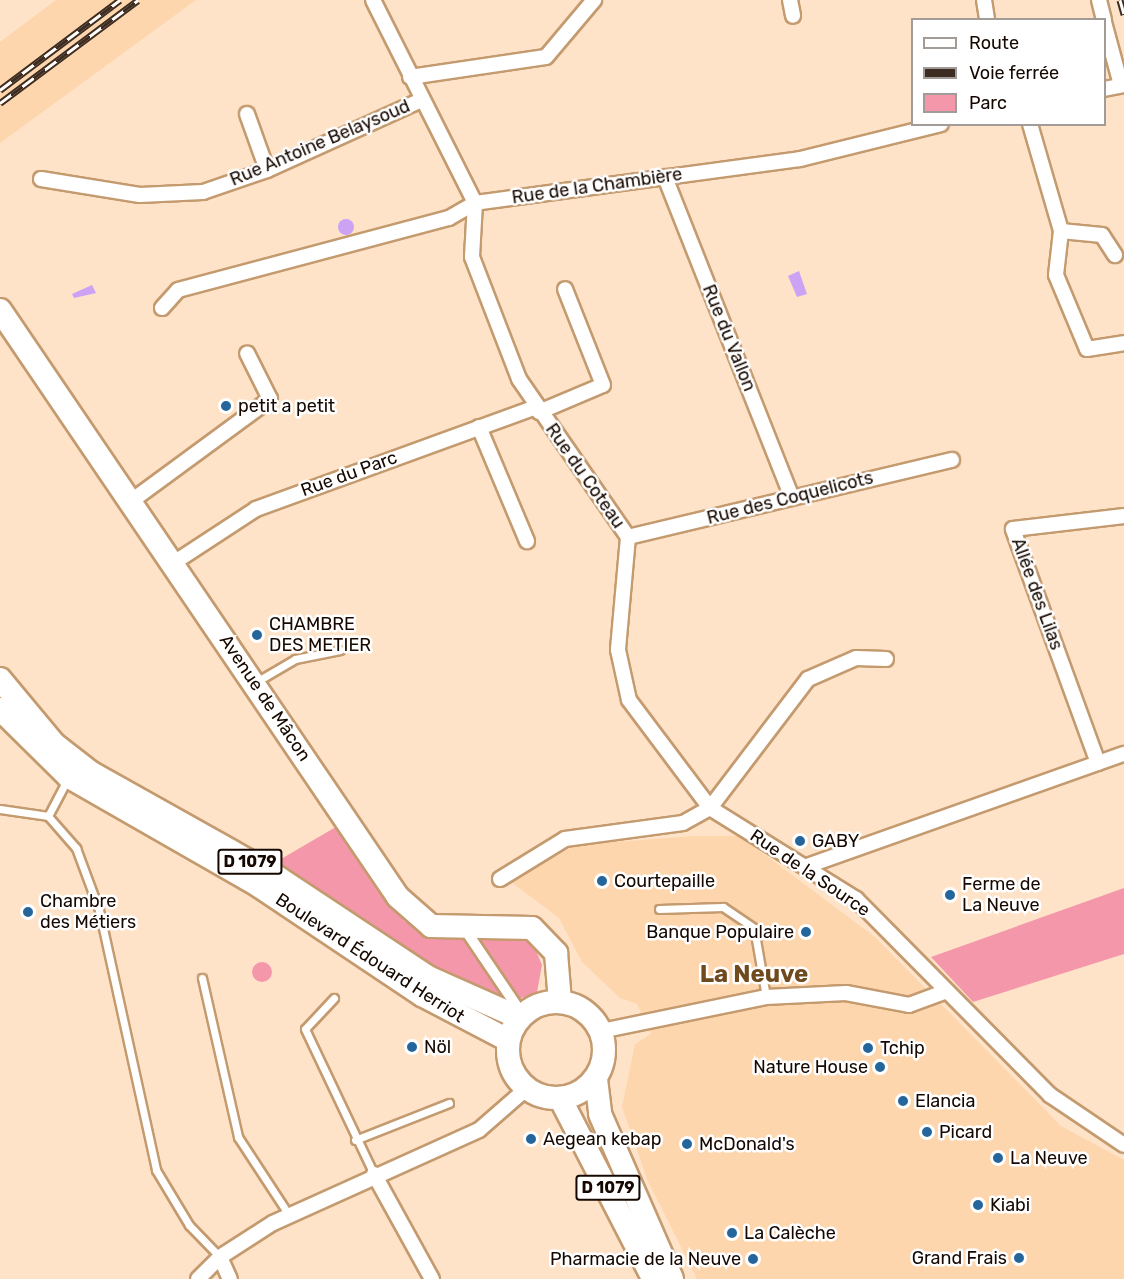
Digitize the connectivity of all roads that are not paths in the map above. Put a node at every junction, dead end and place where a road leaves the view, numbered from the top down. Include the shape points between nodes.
1 (373, 0) edge
2 (594, 0) edge
3 (790, 0) edge
4 (984, 0) edge
5 (1098, 0) edge
6 (793, 16) dead end
7 (987, 18) edge
8 (1103, 18) edge
9 (1106, 28) edge
10 (410, 77) junction
11 (1123, 85) edge
12 (1106, 88) edge
13 (421, 100) junction
14 (247, 114) dead end
15 (932, 126) edge
16 (1031, 126) edge
17 (267, 170) junction
18 (665, 177) junction
19 (41, 179) dead end
20 (475, 203) junction
21 (1061, 231) junction
22 (1116, 255) dead end
23 (565, 289) dead end
24 (162, 308) dead end
25 (0, 310) edge
26 (1124, 343) edge
27 (247, 353) dead end
28 (538, 409) junction
29 (479, 428) junction
30 (952, 460) dead end
31 (792, 498) junction
32 (130, 502) junction
33 (1124, 516) edge
34 (628, 537) junction
35 (527, 541) dead end
36 (172, 564) junction
37 (340, 650) dead end
38 (886, 658) dead end
39 (0, 679) edge
40 (254, 683) junction
41 (0, 709) edge
42 (1124, 754) edge
43 (1098, 763) junction
44 (69, 777) junction
45 (710, 808) junction
46 (0, 809) edge
47 (48, 816) junction
48 (807, 866) junction
49 (500, 879) dead end
50 (659, 909) dead end
51 (464, 927) junction
52 (202, 978) dead end
53 (947, 991) junction
54 (766, 997) junction
55 (334, 998) dead end
56 (560, 1002) junction
57 (521, 1016) junction
58 (601, 1030) junction
59 (508, 1040) junction
60 (596, 1079) junction
61 (526, 1089) junction
62 (560, 1098) junction
63 (449, 1104) dead end
64 (355, 1140) junction
65 (1124, 1145) edge
66 (374, 1174) junction
67 (289, 1215) junction
68 (220, 1257) junction
69 (198, 1279) edge
70 (230, 1279) edge
71 (432, 1279) edge
72 (654, 1279) edge
73 (672, 1279) edge

1 - 10 street
2 - 10 street via 546,57
3 - 6 street
4 - 7 street
5 - 8 street
9 - 11 street
10 - 13 street
11 - 12 street
13 - 17 street, Rue Antoine Belaysoud
13 - 20 street
14 - 17 street
15 - 18 street, Rue de la Chambière via 800,159
16 - 21 street
17 - 19 street, Rue Antoine Belaysoud via 203,192 140,195
18 - 20 street, Rue de la Chambière
18 - 31 street, Rue du Vallon
20 - 24 street via 449,218 178,290
20 - 28 street, Rue du Coteau via 472,257 480,287
21 - 22 street via 1102,235
21 - 26 street via 1056,275 1087,349
23 - 28 street, Rue du Parc via 603,385
25 - 32 main road, Avenue de Mâcon
27 - 32 street via 270,399
28 - 29 street, Rue du Parc
28 - 34 street, Rue du Coteau
29 - 35 street
29 - 36 street, Rue du Parc via 256,509
30 - 31 street, Rue des Coquelicots
31 - 34 street, Rue des Coquelicots
32 - 36 main road, Avenue de Mâcon
33 - 43 street, Allée des Lilas via 1013,529
34 - 45 street, Rue du Coteau via 621,677 628,700
36 - 40 main road, Avenue de Mâcon
37 - 40 lane via 295,659
38 - 45 street via 856,658 808,679
39 - 57 main road, Boulevard Édouard Herriot / D 1079 via 54,744 90,772 277,877 428,977
40 - 51 main road, Avenue de Mâcon via 411,913 431,926
41 - 44 main road, Boulevard Édouard Herriot / D 1079
42 - 43 street
43 - 48 street
44 - 47 lane
44 - 59 main road, Boulevard Édouard Herriot / D 1079 via 259,886 422,995
45 - 48 street, Rue de la Source
45 - 49 street via 683,823 565,839
46 - 47 lane
47 - 68 lane via 76,848 99,910 156,1170 189,1225
48 - 53 street, Rue de la Source via 884,924
50 - 54 lane via 723,907 754,928
51 - 56 main road, Avenue de Mâcon via 509,924 532,928 546,938 556,953
51 - 57 street
52 - 67 lane via 238,1137
53 - 54 street via 909,1005 846,993
53 - 65 street, Rue de la Source via 1050,1095
54 - 58 street
55 - 64 lane via 305,1029
56 - 57 main road
56 - 58 main road via 585,1011
57 - 59 main road
58 - 60 main road via 604,1055
59 - 61 main road via 510,1067
60 - 62 main road
60 - 73 main road, D 1079 via 604,1125
61 - 62 main road
61 - 66 street via 479,1130
62 - 72 main road, D 1079
63 - 64 lane
64 - 66 lane
66 - 67 street
66 - 71 street
67 - 68 street
68 - 69 street
68 - 70 street

